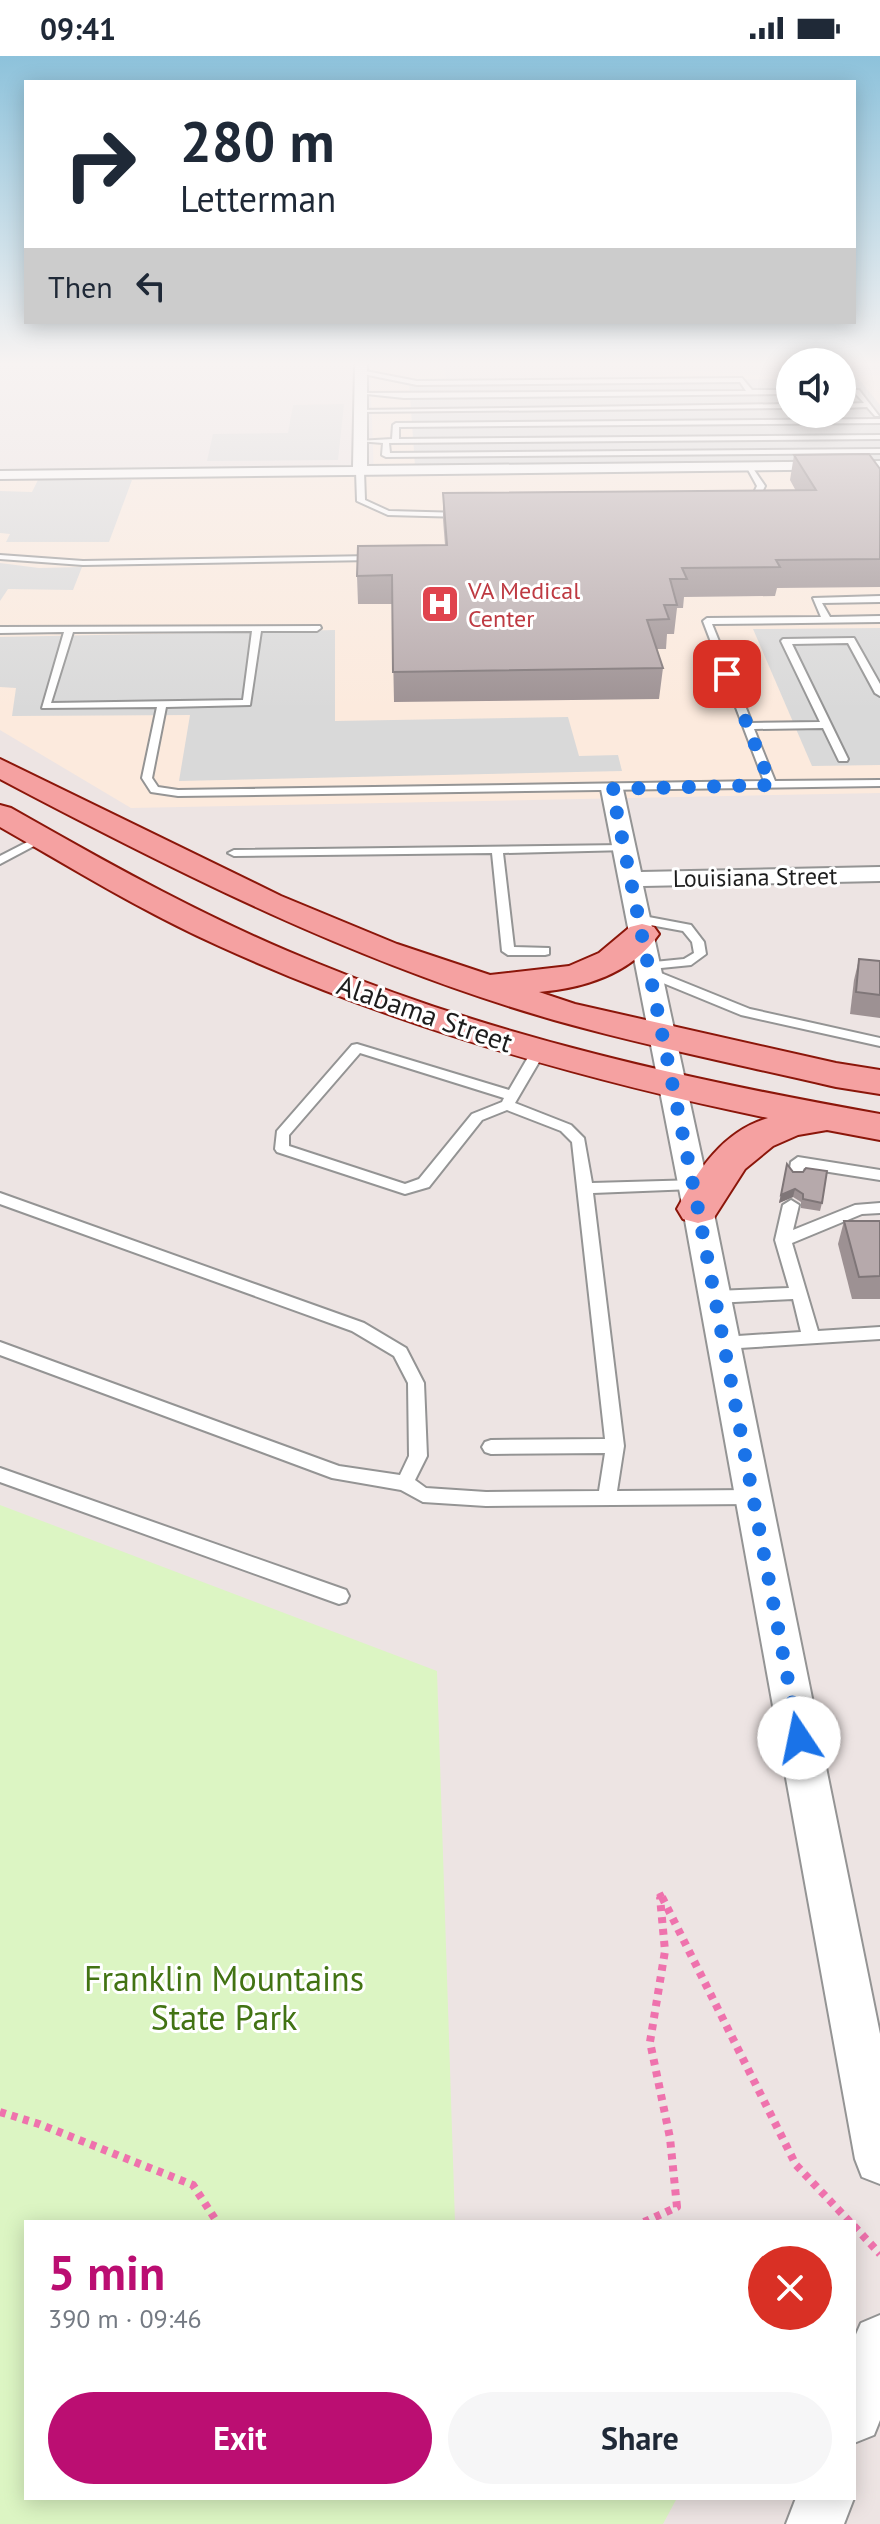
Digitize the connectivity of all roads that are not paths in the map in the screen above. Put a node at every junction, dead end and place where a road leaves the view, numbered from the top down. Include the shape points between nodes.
1 (360, 479) edge
2 (757, 479) edge
3 (731, 508) edge
4 (473, 514) edge
5 (0, 557) edge
6 (373, 558) edge
7 (880, 599) edge
8 (827, 619) junction
9 (880, 619) edge
10 (257, 628) junction
11 (317, 628) dead end
12 (0, 630) edge
13 (69, 630) junction
14 (880, 693) edge
15 (162, 705) junction
16 (827, 725) junction
17 (748, 726) junction
18 (843, 759) dead end
19 (0, 768) edge
20 (880, 783) edge
21 (771, 785) junction
22 (612, 789) junction
23 (0, 814) edge
24 (43, 838) junction
25 (624, 848) junction
26 (497, 850) junction
27 (234, 853) dead end
28 (0, 861) edge
29 (880, 874) edge
30 (631, 879) junction
31 (644, 948) junction
32 (545, 951) dead end
33 (470, 982) junction
34 (661, 1032) junction
35 (880, 1042) edge
36 (539, 1050) junction
37 (880, 1082) edge
38 (672, 1084) junction
39 (510, 1100) junction
40 (831, 1119) junction
41 (880, 1127) edge
42 (796, 1174) edge
43 (880, 1175) edge
44 (585, 1188) junction
45 (696, 1197) junction
46 (0, 1198) edge
47 (791, 1205) dead end
48 (880, 1208) edge
49 (783, 1240) junction
50 (799, 1293) junction
51 (715, 1297) junction
52 (880, 1333) edge
53 (811, 1337) junction
54 (723, 1343) junction
55 (0, 1348) edge
56 (615, 1446) junction
57 (491, 1447) dead end
58 (0, 1475) edge
59 (405, 1483) junction
60 (753, 1497) junction
61 (607, 1498) junction
62 (339, 1596) dead end
63 (880, 2159) edge
64 (880, 2342) edge
65 (856, 2409) edge
66 (824, 2500) edge
67 (815, 2524) edge

1 - 4 lane via 361,501 388,513
2 - 3 lane via 761,486 753,503
5 - 6 lane via 83,563
7 - 8 lane via 816,600
8 - 9 lane
8 - 17 lane via 707,621
10 - 11 lane
10 - 13 lane
10 - 15 lane via 247,703
12 - 13 lane
13 - 15 lane via 45,706
14 - 16 lane via 851,640 786,641
15 - 22 lane via 147,778 155,790
16 - 17 lane
16 - 18 lane
17 - 21 lane
19 - 33 main road, Alabama Street via 269,903
20 - 21 lane
21 - 22 lane
22 - 25 street
23 - 24 main road, Alabama Street
24 - 28 lane
24 - 36 main road, Alabama Street via 148,898 301,970
25 - 26 lane
25 - 30 street
26 - 27 lane
26 - 32 lane via 508,951
29 - 30 street, Louisiana Street
30 - 31 street
31 - 33 main road via 589,972 529,982
31 - 34 street
31 - 35 lane via 746,1012
33 - 34 main road, Alabama Street via 565,1012
34 - 37 main road, Alabama Street
34 - 38 street
36 - 38 main road, Alabama Street
36 - 39 lane
38 - 40 main road, Alabama Street
38 - 45 street
39 - 39 lane via 477,1117 424,1183 405,1189 282,1149 282,1134 357,1048
39 - 44 lane via 566,1128 579,1141
40 - 41 main road, Alabama Street
40 - 45 main road via 778,1128 751,1140
42 - 43 lane via 798,1162
44 - 45 lane
44 - 56 lane
45 - 51 street
46 - 59 lane via 358,1327 400,1352 416,1383 418,1456
47 - 49 lane
48 - 49 lane via 860,1209
49 - 50 lane
50 - 51 lane
50 - 53 lane
51 - 54 street
52 - 53 lane
53 - 54 lane
54 - 60 street
55 - 59 lane via 338,1473
56 - 57 lane
56 - 61 lane
58 - 62 lane
59 - 61 lane via 423,1495
60 - 61 lane
60 - 63 street
64 - 65 street
66 - 67 street

